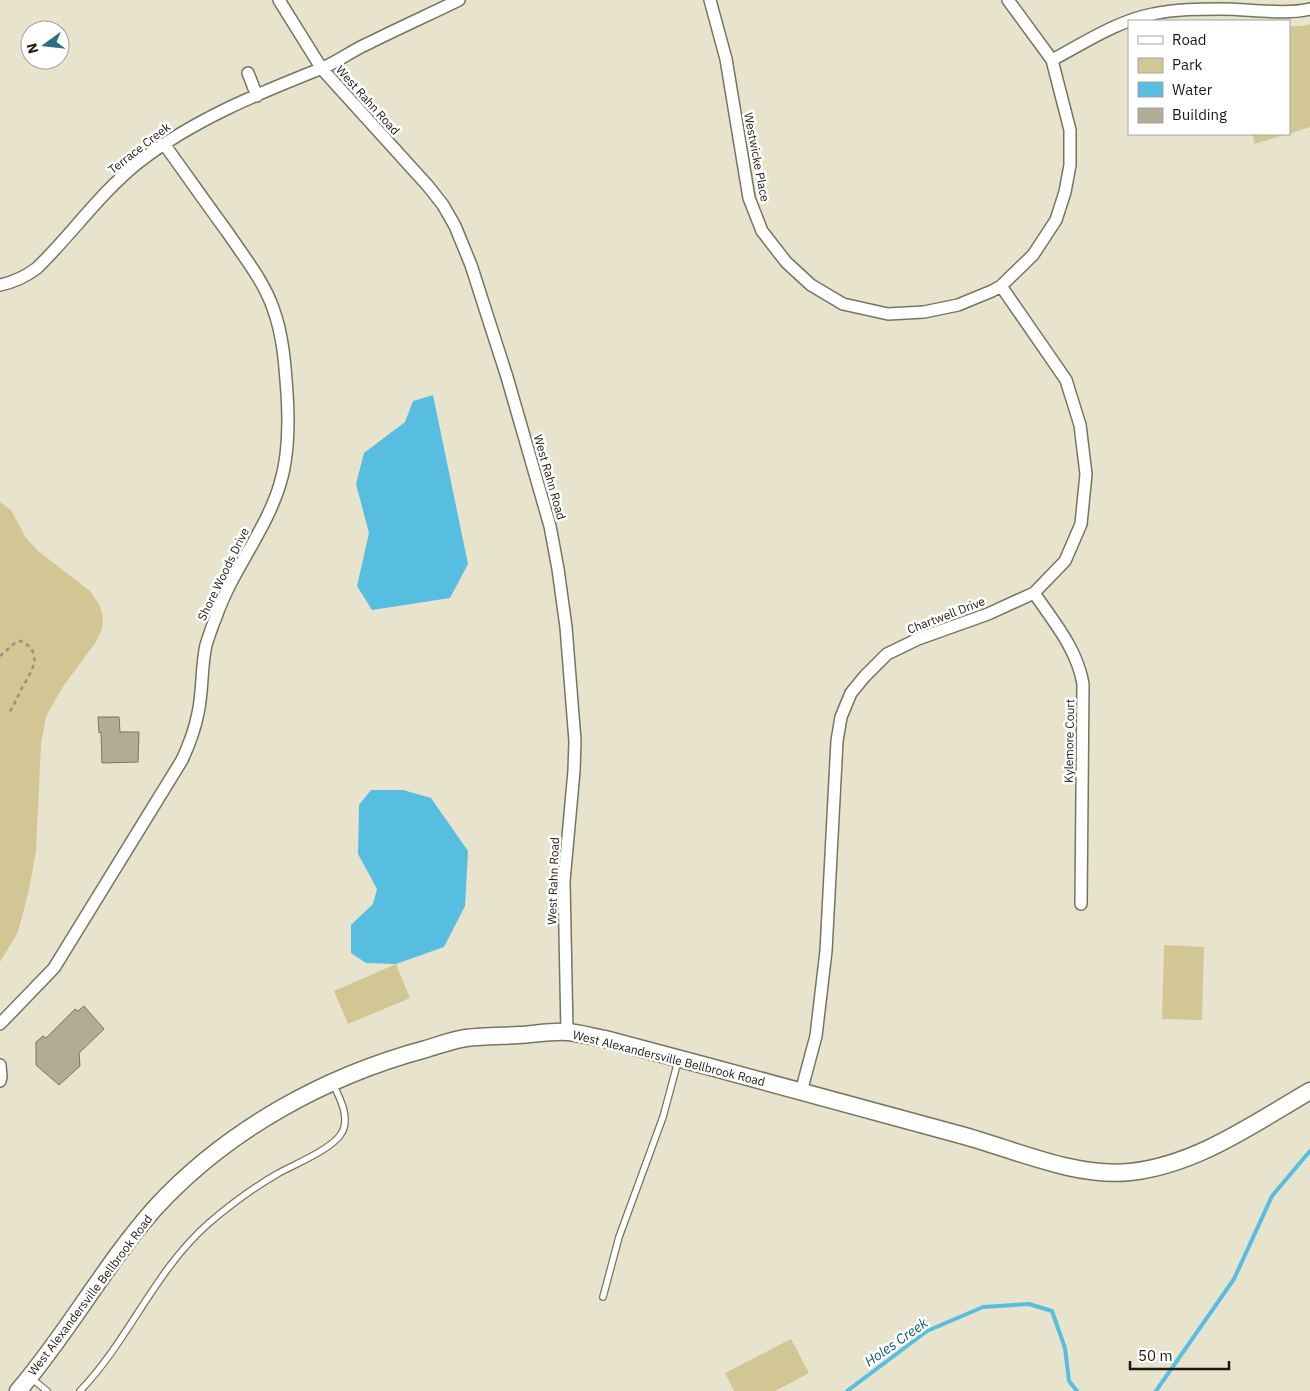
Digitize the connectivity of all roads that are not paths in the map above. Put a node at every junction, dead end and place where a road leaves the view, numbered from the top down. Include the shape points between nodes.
1 (279, 0) edge
2 (459, 0) edge
3 (710, 0) edge
4 (1008, 0) edge
5 (1310, 9) edge
6 (1135, 20) edge
7 (1128, 22) edge
8 (1052, 60) junction
9 (322, 68) junction
10 (248, 73) dead end
11 (257, 96) junction
12 (164, 144) junction
13 (0, 285) edge
14 (1001, 286) junction
15 (1034, 593) junction
16 (1081, 904) dead end
17 (0, 1024) edge
18 (567, 1032) junction
19 (679, 1059) junction
20 (0, 1065) edge
21 (0, 1080) edge
22 (332, 1082) junction
23 (1310, 1091) edge
24 (801, 1092) junction
25 (603, 1297) dead end
26 (30, 1377) junction
27 (18, 1391) edge
28 (47, 1391) edge
29 (80, 1391) edge

1 - 9 street, West Rahn Road
2 - 9 street, Terrace Creek
3 - 14 street, Westwicke Place via 726,60 749,198 762,231 786,262 811,285 844,304 888,314 924,312 958,305
4 - 8 street, Westwicke Place
5 - 6 street via 1172,11
7 - 8 street
8 - 14 street, Westwicke Place via 1070,130 1070,165 1065,192 1056,220 1033,255
9 - 11 street, Terrace Creek
9 - 18 street, West Rahn Road via 428,186 455,226 474,274 550,526 566,627 575,741 564,882
10 - 11 street
11 - 12 street, Terrace Creek via 206,118
12 - 13 street, Terrace Creek via 116,182 37,268 23,278
12 - 17 street, Shore Woods Drive via 251,266 273,308 285,363 288,403 285,461 280,484 264,521 216,614 206,646 198,713 182,760 54,968
14 - 15 street, Chartwell Drive via 1066,380 1080,425 1086,474 1081,524 1066,561
15 - 16 street, Kylemore Court via 1070,646 1080,666 1083,684
15 - 24 street, Chartwell Drive via 887,654 852,693 841,717 837,741 826,952 816,1036
18 - 19 main road, West Alexandersville Bellbrook Road
18 - 22 main road, West Alexandersville Bellbrook Road via 466,1038 403,1055
19 - 24 main road, West Alexandersville Bellbrook Road
19 - 25 lane via 663,1117 619,1237
20 - 21 street
22 - 26 main road, West Alexandersville Bellbrook Road via 241,1134 156,1207
22 - 29 lane via 342,1105 345,1123 341,1134 324,1148 243,1196 207,1225 168,1268 105,1363
23 - 24 main road, West Alexandersville Bellbrook Road via 1196,1155 1128,1173 1101,1173 1068,1167
26 - 27 main road, West Alexandersville Bellbrook Road
26 - 28 lane

